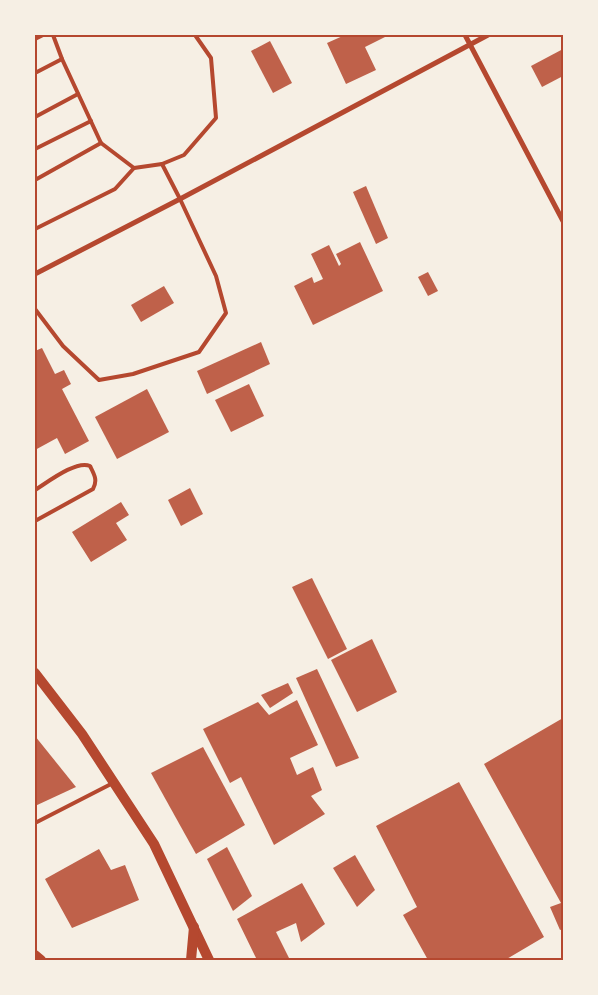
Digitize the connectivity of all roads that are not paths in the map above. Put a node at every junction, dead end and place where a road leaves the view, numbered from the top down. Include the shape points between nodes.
1 (43, 35) edge
2 (53, 35) edge
3 (195, 35) edge
4 (465, 35) edge
5 (488, 35) edge
6 (35, 40) edge
7 (470, 44) junction
8 (62, 59) junction
9 (35, 73) edge
10 (78, 94) junction
11 (35, 117) edge
12 (91, 122) junction
13 (101, 143) junction
14 (35, 149) edge
15 (162, 164) junction
16 (134, 168) junction
17 (35, 180) edge
18 (180, 199) junction
19 (563, 221) edge
20 (35, 230) edge
21 (35, 274) edge
22 (35, 309) edge
23 (35, 490) edge
24 (35, 521) edge
25 (35, 673) edge
26 (113, 783) junction
27 (35, 823) edge
28 (194, 926) junction
29 (35, 955) edge
30 (41, 960) edge
31 (191, 960) edge
32 (209, 960) edge

1 - 6 lane
2 - 8 lane
3 - 15 lane via 211,58 216,118 184,156
4 - 7 street
5 - 7 street
7 - 18 street
7 - 19 street
8 - 9 lane
8 - 10 lane
10 - 11 lane
10 - 12 lane
12 - 13 lane
12 - 14 lane
13 - 16 lane
13 - 17 lane
15 - 16 lane
15 - 18 lane
16 - 20 lane via 114,190
18 - 21 street
18 - 22 lane via 216,276 226,313 199,352 133,374 99,380 63,346
23 - 24 lane via 85,464 90,466 96,479 93,488
25 - 26 main road via 82,734
26 - 27 lane
26 - 28 main road via 154,844
28 - 31 main road
28 - 32 main road
29 - 30 main road

